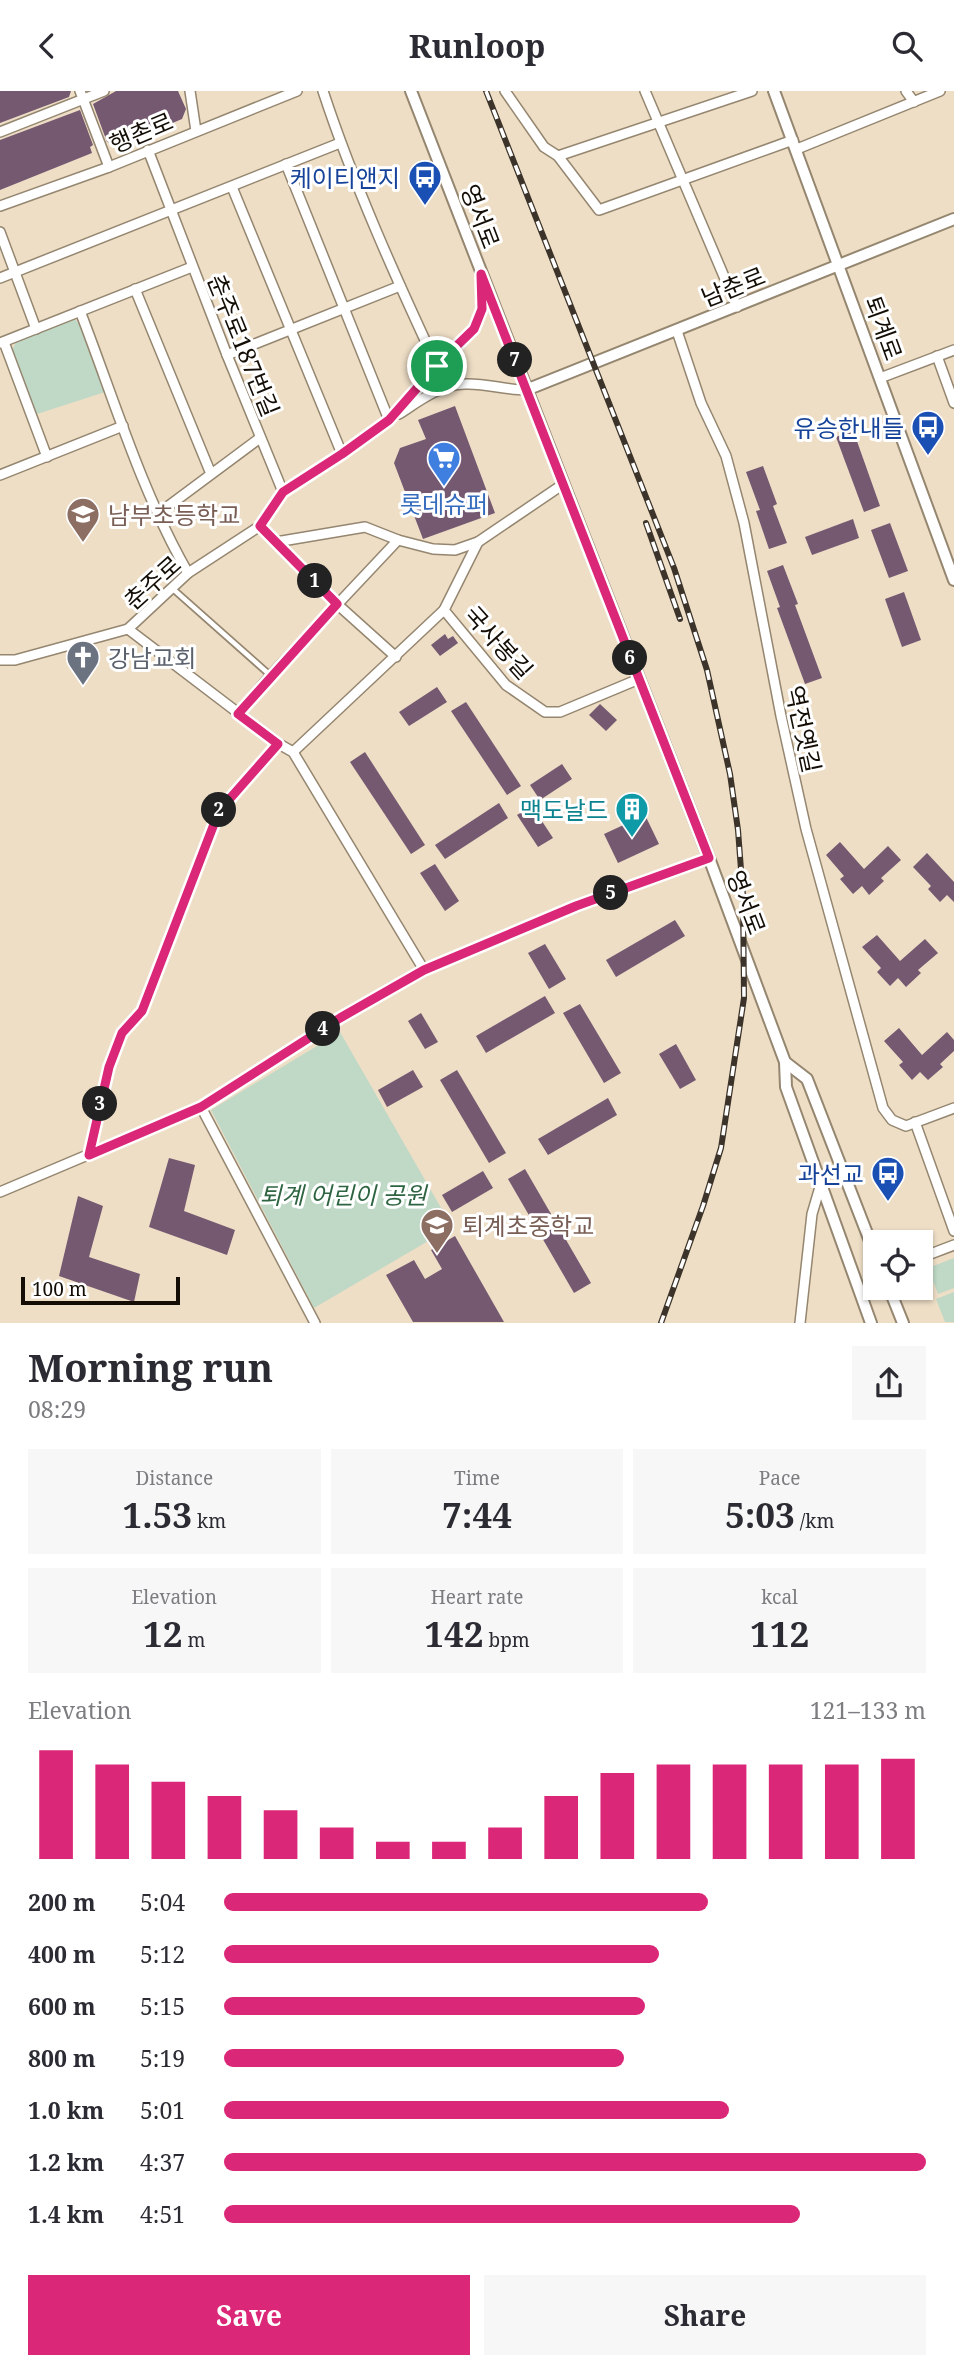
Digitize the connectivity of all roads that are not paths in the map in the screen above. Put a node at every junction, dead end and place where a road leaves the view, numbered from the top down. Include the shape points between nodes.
1 (104, 91) edge
2 (190, 91) edge
3 (297, 91) edge
4 (323, 91) edge
5 (411, 91) edge
6 (505, 91) edge
7 (645, 91) edge
8 (752, 91) edge
9 (774, 91) edge
10 (906, 91) edge
11 (940, 91) edge
12 (82, 95) edge
13 (914, 102) junction
14 (658, 124) junction
15 (196, 131) junction
16 (0, 132) edge
17 (340, 143) junction
18 (795, 145) junction
19 (148, 150) junction
20 (558, 156) junction
21 (286, 164) junction
22 (109, 167) junction
23 (683, 179) junction
24 (232, 187) junction
25 (0, 207) edge
26 (172, 211) junction
27 (954, 219) edge
28 (0, 232) edge
29 (839, 265) junction
30 (192, 267) junction
31 (16, 271) junction
32 (481, 274) junction
33 (0, 278) edge
34 (400, 286) junction
35 (135, 289) junction
36 (737, 307) junction
37 (344, 308) junction
38 (80, 311) junction
39 (36, 329) junction
40 (290, 330) junction
41 (677, 331) junction
42 (2, 342) edge
43 (954, 350) edge
44 (227, 355) junction
45 (937, 356) junction
46 (437, 366) junction
47 (880, 378) junction
48 (526, 390) junction
49 (954, 403) edge
50 (389, 420) junction
51 (122, 426) junction
52 (260, 438) junction
53 (342, 454) junction
54 (47, 457) junction
55 (211, 474) junction
56 (0, 475) edge
57 (562, 485) junction
58 (283, 492) junction
59 (159, 513) junction
60 (260, 526) junction
61 (398, 540) junction
62 (276, 542) junction
63 (478, 542) junction
64 (951, 560) edge
65 (188, 573) junction
66 (954, 580) edge
67 (173, 589) junction
68 (337, 604) junction
69 (444, 610) junction
70 (128, 629) junction
71 (396, 657) junction
72 (0, 660) edge
73 (271, 675) junction
74 (639, 679) junction
75 (238, 714) junction
76 (278, 744) junction
77 (293, 752) junction
78 (709, 858) junction
79 (424, 970) junction
80 (785, 1062) junction
81 (201, 1107) junction
82 (954, 1108) edge
83 (911, 1124) junction
84 (89, 1155) junction
85 (820, 1187) junction
86 (0, 1192) edge
87 (866, 1230) edge
88 (954, 1231) edge
89 (954, 1245) edge
90 (933, 1253) edge
91 (894, 1300) edge
92 (315, 1322) edge
93 (800, 1322) edge
94 (871, 1322) edge
95 (903, 1322) edge

1 - 12 street
2 - 15 street
3 - 15 street, 행촌로
4 - 17 street
5 - 32 street, 영서로
6 - 20 street via 544,146
7 - 14 street
8 - 14 street
9 - 18 street, 퇴계로
10 - 13 street
11 - 13 street
12 - 16 street
12 - 22 street
13 - 18 street
14 - 20 street
14 - 23 street
15 - 19 street, 행촌로
17 - 21 street
17 - 34 street
18 - 23 street
18 - 29 street, 퇴계로
19 - 22 street, 행촌로
19 - 26 street, 춘주로187번길
20 - 23 street via 599,210
21 - 24 street
21 - 37 street
22 - 25 street, 행촌로
23 - 36 street
24 - 26 street
24 - 40 street
26 - 30 street, 춘주로187번길
26 - 31 street
27 - 29 street, 남춘로
28 - 31 street
29 - 36 street, 남춘로
29 - 47 street, 퇴계로
30 - 35 street
30 - 44 street, 춘주로187번길
31 - 33 street
31 - 39 street
32 - 46 street, 춘주로 via 478,322
32 - 48 street, 영서로
34 - 37 street
34 - 46 street
35 - 38 street
35 - 55 street
36 - 41 street, 남춘로
37 - 40 street
37 - 50 street
38 - 39 street
38 - 51 street
39 - 42 street
40 - 44 street
40 - 53 street
41 - 48 street, 남춘로
41 - 83 street, 역전옛길 via 701,403 726,456 744,523 806,829 883,1108 892,1121
42 - 54 street
43 - 45 street
44 - 52 street, 춘주로187번길
45 - 47 street
45 - 49 street
46 - 50 street, 춘주로
47 - 64 street, 퇴계로
48 - 50 street via 452,385
48 - 57 street, 영서로
50 - 53 street, 춘주로
51 - 54 street
51 - 59 street
52 - 55 street
52 - 58 street, 춘주로187번길
53 - 58 street, 춘주로
54 - 56 street
55 - 59 street
57 - 63 street
57 - 74 street, 영서로
58 - 60 street, 춘주로
59 - 65 street
60 - 62 street
60 - 65 street, 춘주로
61 - 62 street via 365,527
61 - 63 street via 455,550
61 - 68 street
62 - 68 street
63 - 69 street
64 - 66 street, 퇴계로
65 - 67 street, 춘주로
67 - 70 street, 춘주로
67 - 73 lane
68 - 71 street
68 - 73 street
69 - 71 street, 국사봉길
69 - 74 street, 국사봉길 via 506,685 545,712 560,712
70 - 72 street, 춘주로 via 15,660
70 - 75 street, 춘주로
71 - 77 street, 국사봉길
73 - 75 street
74 - 78 street, 영서로
75 - 76 street, 춘주로
76 - 77 street, 춘주로
76 - 84 street via 219,811 142,1011 122,1033 109,1067
77 - 79 street
78 - 79 street via 576,906
78 - 80 street, 영서로
79 - 81 street
80 - 85 street, 영서로 via 786,1087
80 - 87 street, 영서로 via 807,1079
81 - 84 street
81 - 92 street
82 - 83 street
83 - 88 street
84 - 86 street
85 - 93 street via 812,1214
85 - 94 street, 영서로
89 - 90 street
91 - 95 street

